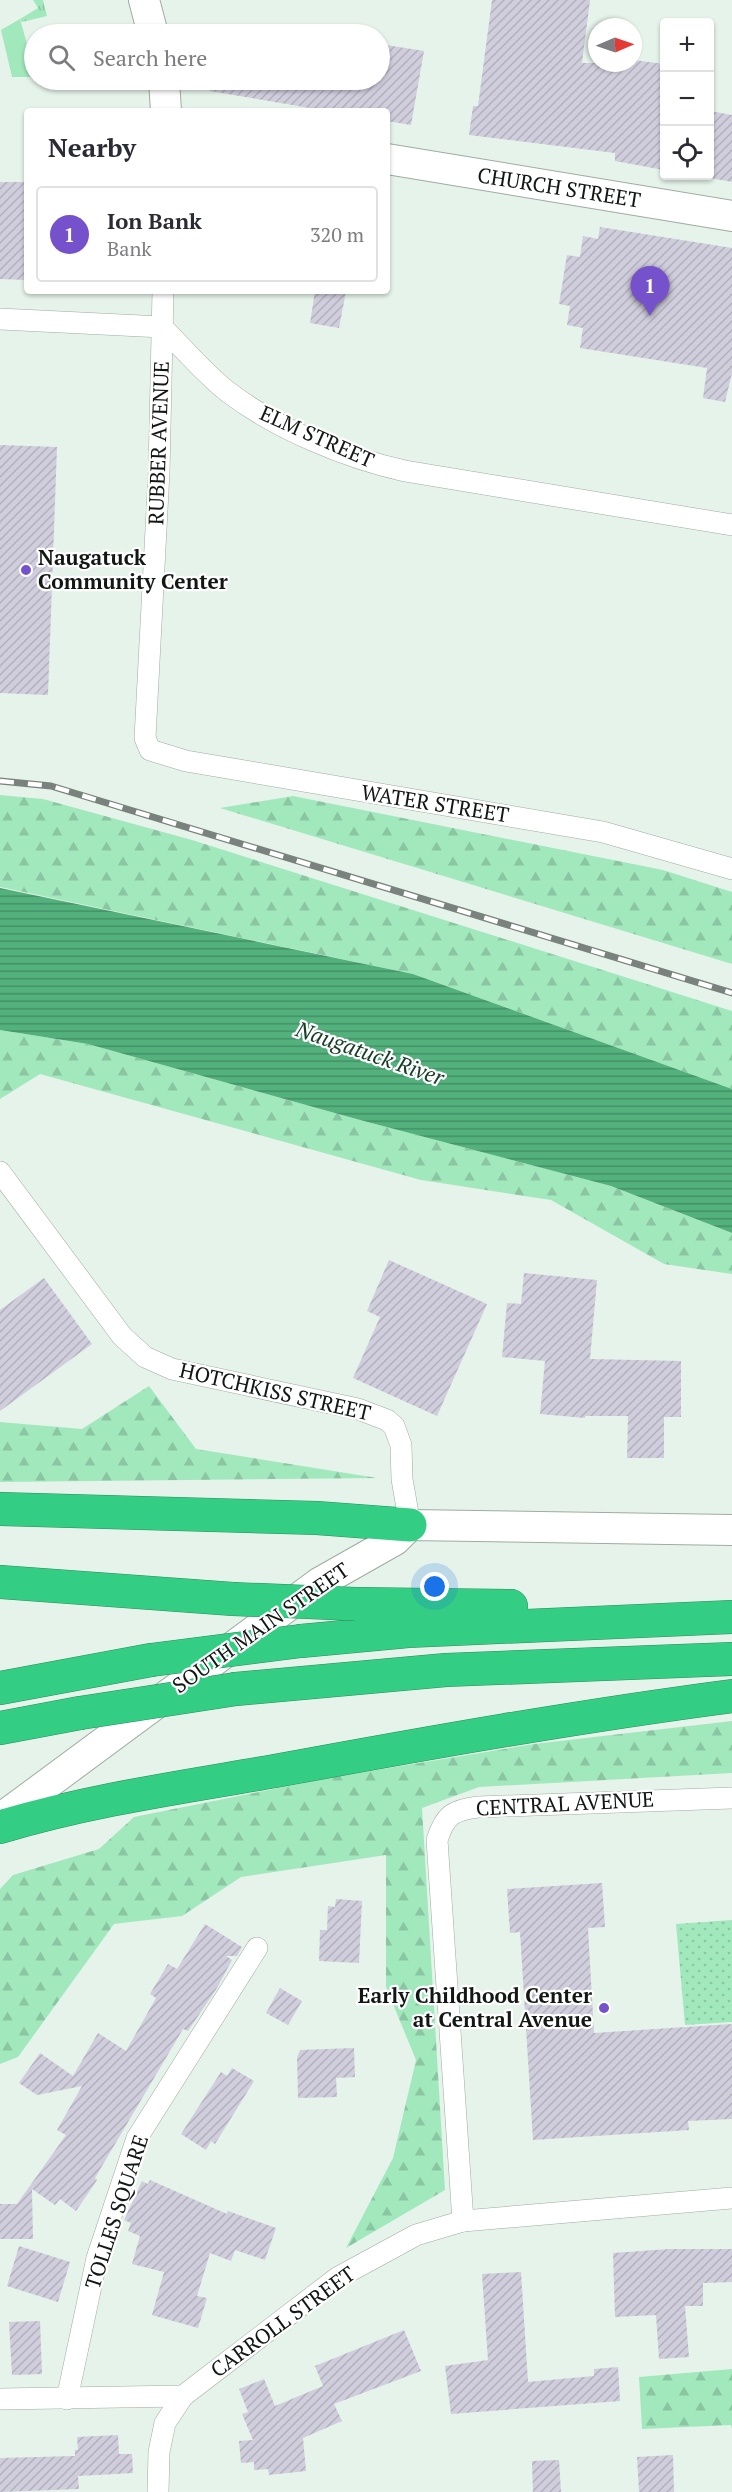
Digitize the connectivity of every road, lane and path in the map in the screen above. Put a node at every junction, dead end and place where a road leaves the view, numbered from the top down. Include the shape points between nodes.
1 (144, 0) edge
2 (150, 24) edge
3 (165, 90) edge
4 (166, 108) edge
5 (390, 159) edge
6 (732, 216) edge
7 (163, 294) edge
8 (0, 319) edge
9 (162, 327) junction
10 (732, 525) edge
11 (145, 738) joint
12 (732, 869) edge
13 (0, 1172) edge
14 (0, 1509) edge
15 (410, 1526) junction
16 (732, 1530) edge
17 (0, 1582) edge
18 (717, 1617) edge
19 (732, 1659) edge
20 (0, 1688) edge
21 (732, 1696) edge
22 (0, 1728) edge
23 (732, 1798) edge
24 (0, 1819) edge
25 (0, 1827) edge
26 (257, 1948) dead end
27 (732, 2198) edge
28 (463, 2221) junction
29 (183, 2396) junction
30 (0, 2399) edge
31 (68, 2400) junction
32 (158, 2492) edge

1 - 2 main road
3 - 4 main road
5 - 6 main road, CHURCH STREET
7 - 9 street, RUBBER AVENUE
8 - 9 street
9 - 10 street, ELM STREET via 243,402 364,462
9 - 11 street, RUBBER AVENUE
11 - 12 street, WATER STREET via 150,750 186,761 603,832
13 - 15 street, HOTCHKISS STREET via 122,1336 145,1357 204,1378 358,1409 394,1426 401,1445
14 - 15 highway via 317,1518
15 - 16 main road
15 - 24 main road, SOUTH MAIN STREET via 395,1540 319,1583
17 - 18 highway, bridge via 233,1599 512,1606
18 - 20 highway, bridge via 408,1631 301,1641 152,1660
19 - 22 highway, bridge via 446,1670 236,1689
21 - 25 highway via 413,1746 96,1803
23 - 28 street, CENTRAL AVENUE via 478,1807 459,1809 442,1822 437,1840
26 - 31 street, TOLLES SQUARE via 136,2139 97,2258
27 - 28 street, CARROLL STREET
28 - 29 street, CARROLL STREET via 416,2235 337,2278
29 - 31 street
29 - 32 street, CARROLL STREET via 165,2423 159,2452
30 - 31 street

